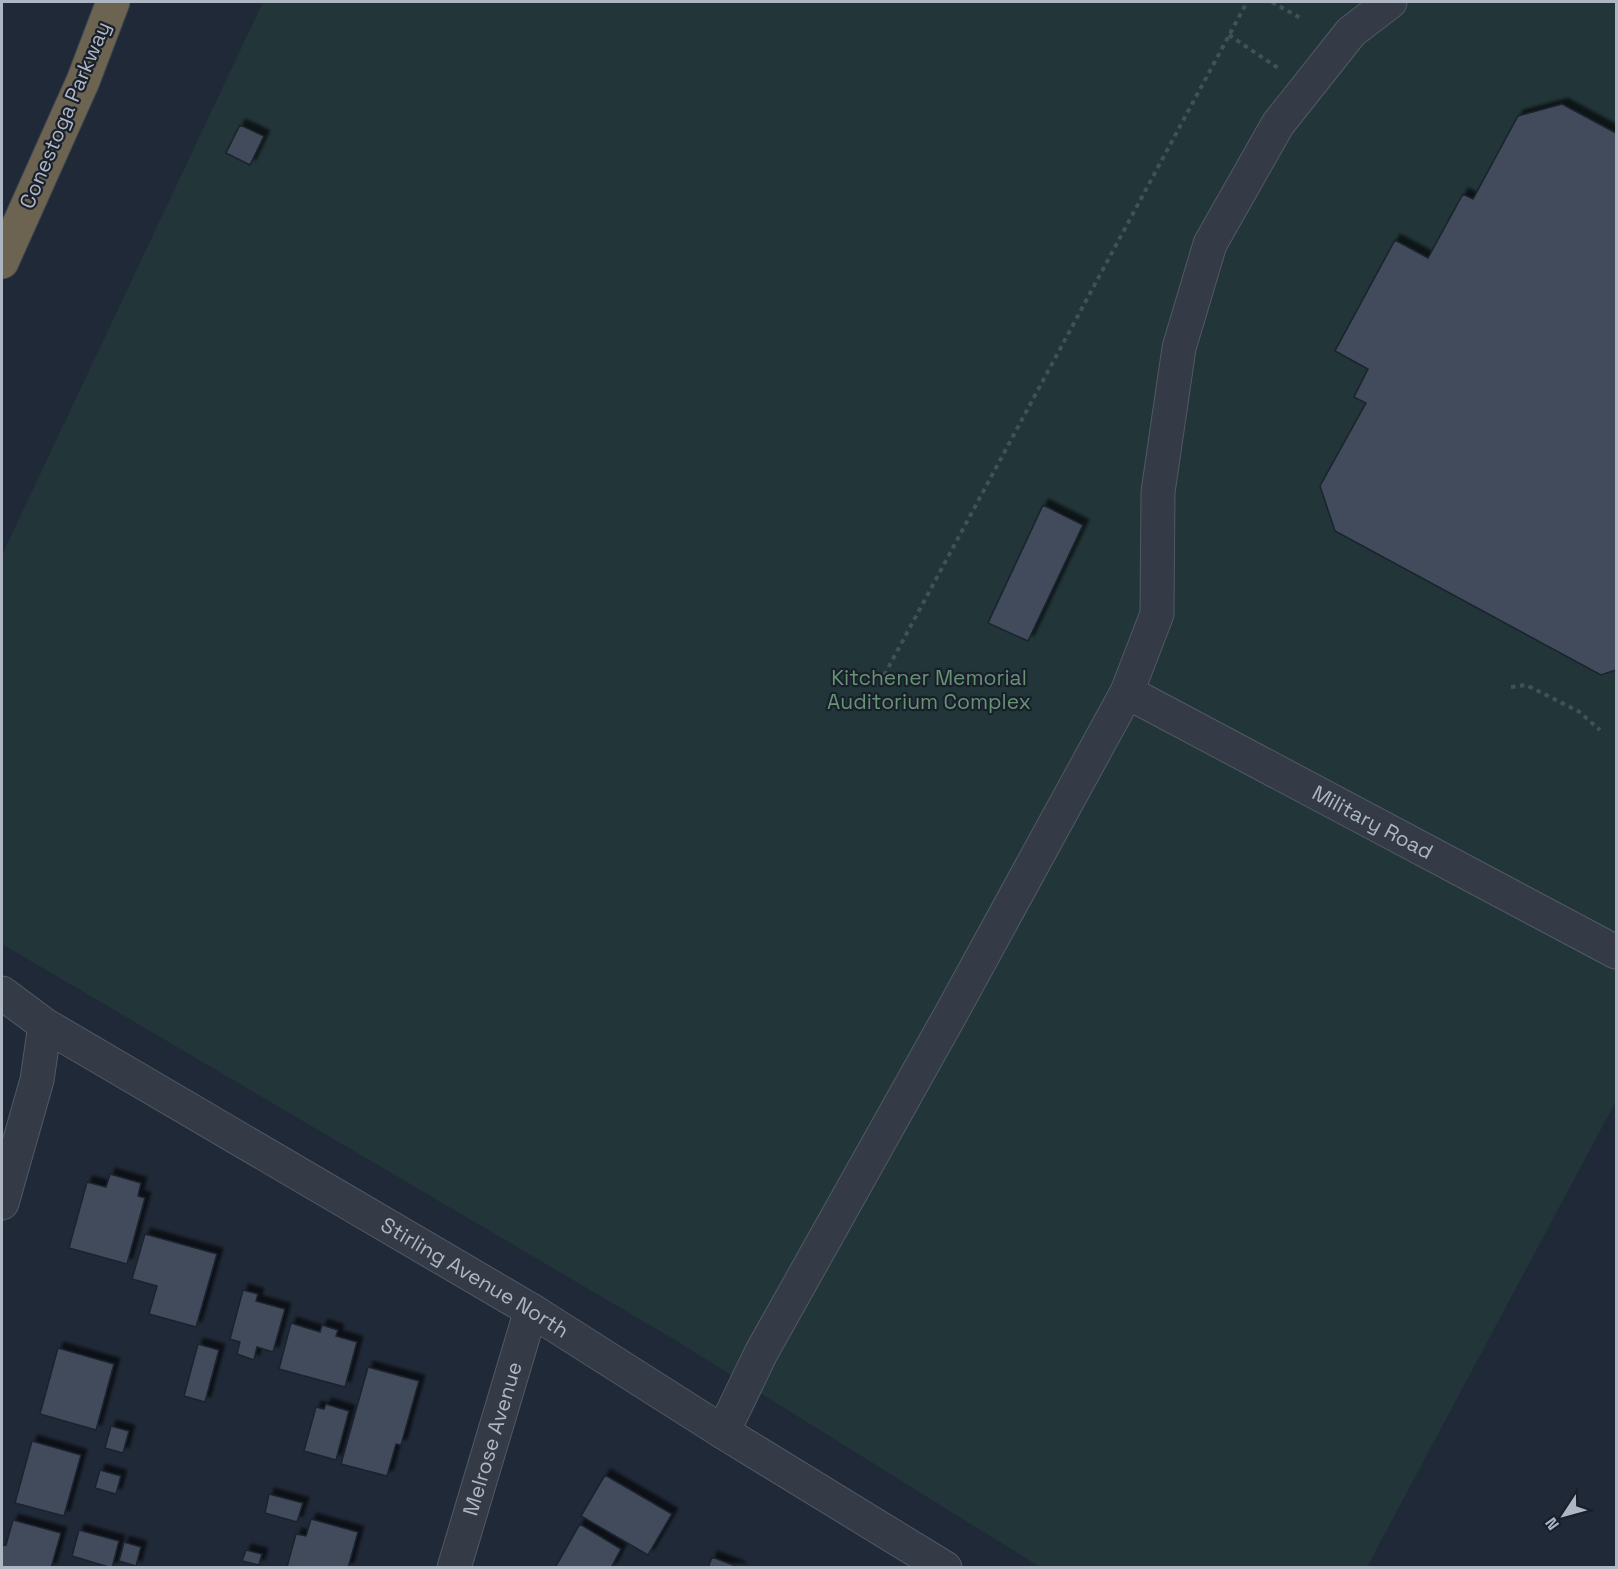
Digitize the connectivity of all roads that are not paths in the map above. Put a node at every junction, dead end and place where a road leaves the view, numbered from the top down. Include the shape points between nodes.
1 (113, 2) edge
2 (134, 2) edge
3 (1390, 2) edge
4 (83, 81) junction
5 (2, 262) edge
6 (1127, 692) junction
7 (1617, 952) edge
8 (2, 993) edge
9 (45, 1025) junction
10 (2, 1203) edge
11 (531, 1310) junction
12 (723, 1432) junction
13 (454, 1568) edge
14 (945, 1568) edge

1 - 4 highway, Conestoga Parkway
2 - 4 highway
3 - 6 street via 1351,32 1278,124 1210,244 1179,348 1158,492 1157,614
4 - 5 highway, Conestoga Parkway
6 - 7 street, Military Road
6 - 12 street via 761,1353
8 - 9 street, Stirling Avenue North
9 - 10 street via 37,1080
9 - 11 street, Stirling Avenue North
11 - 12 street, Stirling Avenue North
11 - 13 street, Melrose Avenue
12 - 14 street, Stirling Avenue North

